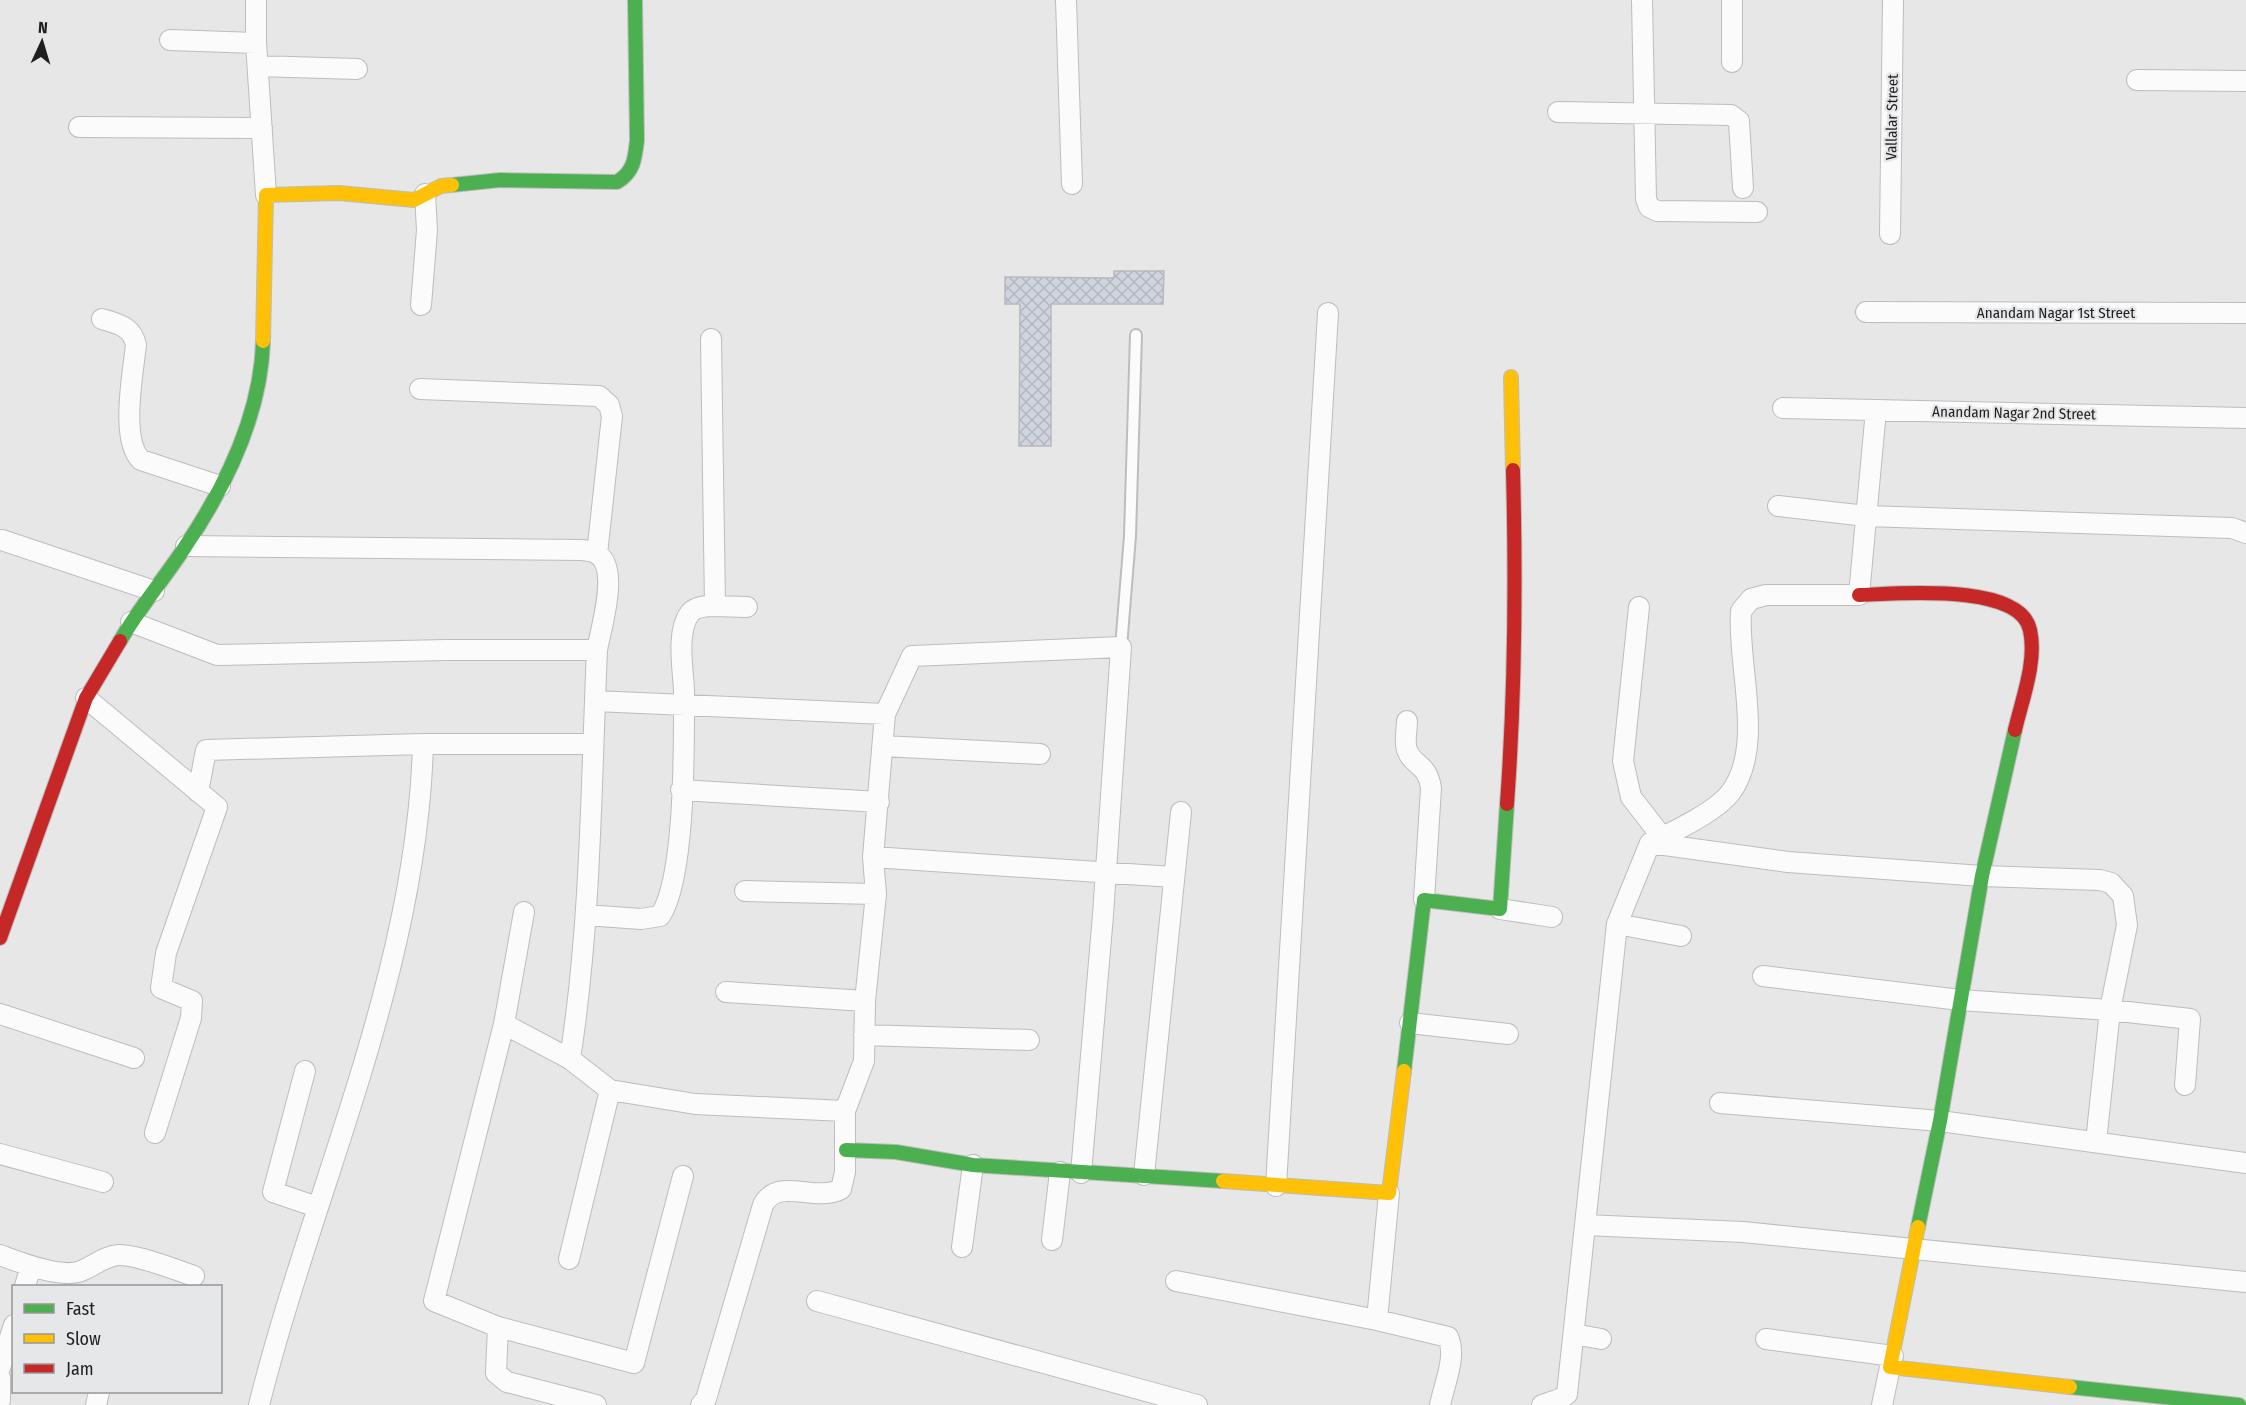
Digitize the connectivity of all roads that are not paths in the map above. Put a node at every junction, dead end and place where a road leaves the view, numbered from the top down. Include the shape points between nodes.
1 (256, 0) edge
2 (635, 0) edge
3 (1066, 0) edge
4 (1642, 0) edge
5 (1732, 0) edge
6 (1893, 0) edge
7 (170, 40) dead end
8 (256, 43) junction
9 (1732, 62) dead end
10 (258, 66) junction
11 (357, 69) dead end
12 (2137, 80) dead end
13 (2246, 81) edge
14 (1558, 112) dead end
15 (1644, 113) junction
16 (79, 127) dead end
17 (262, 128) junction
18 (1072, 184) dead end
19 (1743, 188) dead end
20 (425, 194) junction
21 (266, 195) junction
22 (1757, 212) dead end
23 (1890, 234) dead end
24 (421, 305) dead end
25 (1866, 312) dead end
26 (1328, 313) dead end
27 (2246, 313) edge
28 (102, 319) dead end
29 (1136, 335) dead end
30 (711, 339) dead end
31 (1511, 377) dead end
32 (420, 389) dead end
33 (1783, 408) dead end
34 (1876, 410) junction
35 (2246, 418) edge
36 (220, 486) junction
37 (1778, 506) dead end
38 (1866, 516) junction
39 (2246, 533) edge
40 (2, 540) dead end
41 (186, 546) junction
42 (597, 554) junction
43 (154, 591) junction
44 (1859, 595) junction
45 (715, 606) junction
46 (747, 608) dead end
47 (1639, 608) dead end
48 (131, 622) junction
49 (1121, 647) junction
50 (597, 650) junction
51 (86, 698) junction
52 (595, 701) junction
53 (684, 705) junction
54 (885, 714) junction
55 (1407, 721) dead end
56 (423, 744) junction
57 (593, 744) junction
58 (883, 746) junction
59 (1040, 754) dead end
60 (681, 790) junction
61 (198, 792) junction
62 (879, 802) junction
63 (1181, 812) dead end
64 (1656, 840) junction
65 (873, 856) junction
66 (1106, 873) junction
67 (1982, 876) junction
68 (1173, 877) junction
69 (744, 891) dead end
70 (876, 894) junction
71 (1424, 900) junction
72 (1500, 909) junction
73 (524, 912) dead end
74 (586, 915) junction
75 (1552, 917) dead end
76 (1617, 924) junction
77 (1682, 936) dead end
78 (0, 938) edge
79 (1763, 976) dead end
80 (726, 992) dead end
81 (1960, 1000) junction
82 (866, 1001) junction
83 (2110, 1010) junction
84 (0, 1014) edge
85 (1410, 1023) junction
86 (504, 1024) junction
87 (1508, 1034) dead end
88 (864, 1035) junction
89 (1029, 1040) dead end
90 (134, 1058) dead end
91 (570, 1059) junction
92 (305, 1071) dead end
93 (2185, 1085) dead end
94 (610, 1090) junction
95 (1720, 1102) dead end
96 (845, 1111) junction
97 (1940, 1121) junction
98 (155, 1133) dead end
99 (2096, 1142) junction
100 (846, 1150) junction
101 (0, 1154) edge
102 (2246, 1163) edge
103 (973, 1165) junction
104 (1060, 1172) junction
105 (1081, 1173) junction
106 (1144, 1175) junction
107 (683, 1176) dead end
108 (103, 1182) dead end
109 (1276, 1186) junction
110 (1389, 1193) junction
111 (317, 1207) junction
112 (1585, 1225) junction
113 (1052, 1240) dead end
114 (962, 1247) dead end
115 (1914, 1248) junction
116 (0, 1255) edge
117 (569, 1259) dead end
118 (31, 1266) junction
119 (194, 1276) dead end
120 (1176, 1281) dead end
121 (2246, 1282) edge
122 (26, 1285) edge
123 (817, 1301) dead end
124 (1377, 1320) junction
125 (498, 1327) junction
126 (12, 1330) edge
127 (1574, 1334) junction
128 (1600, 1339) dead end
129 (1766, 1340) dead end
130 (1892, 1361) junction
131 (0, 1368) edge
132 (0, 1377) edge
133 (0, 1401) edge
134 (704, 1404) edge
135 (259, 1405) edge
136 (596, 1405) edge
137 (1197, 1405) edge
138 (1440, 1405) edge
139 (1542, 1405) edge
140 (1882, 1405) edge
141 (2239, 1405) edge

1 - 8 street
2 - 20 street via 636,127 630,174 616,182 500,180 441,186
3 - 18 street
4 - 15 street
5 - 9 street
6 - 23 street, Vallalar Street
7 - 8 street
8 - 10 street
10 - 11 street
10 - 17 street
12 - 13 street
14 - 15 street
15 - 19 street via 1731,114 1739,121 1742,133
15 - 22 street via 1649,207 1657,211
16 - 17 street
17 - 21 street
20 - 21 street via 414,200 339,193
20 - 24 street via 427,230
21 - 36 street via 262,372 251,418
25 - 27 street, Anandam Nagar 1st Street
26 - 109 street
28 - 36 street via 121,325 134,335 129,426 134,453 141,459
29 - 49 lane via 1130,536
30 - 45 street
31 - 72 street via 1516,602 1514,726
32 - 42 street via 598,396 609,405 612,416
33 - 34 street, Anandam Nagar 2nd Street
34 - 35 street, Anandam Nagar 2nd Street
34 - 38 street
36 - 41 street
37 - 38 street
38 - 39 street via 2232,528
38 - 44 street
40 - 43 street
41 - 42 street via 583,550
41 - 43 street
42 - 50 street via 606,563 610,578
43 - 48 street
44 - 64 street via 1766,595 1751,599 1741,612 1748,730 1745,762 1731,792 1692,823
44 - 67 street via 1982,596 2015,609 2030,627 2032,654
45 - 46 street
45 - 53 street via 700,607 690,613 683,631
47 - 64 street via 1623,760 1631,797
48 - 50 street via 217,655
48 - 51 street
49 - 54 street via 912,656
49 - 66 street
50 - 52 street
51 - 61 street
51 - 78 street
52 - 53 street
52 - 57 street
53 - 54 street
53 - 60 street
54 - 58 street
55 - 71 street via 1406,747 1429,774 1431,788
56 - 57 street
56 - 61 street via 206,750
56 - 111 street via 422,792 390,970
57 - 74 street
58 - 59 street
58 - 62 street
60 - 62 street
60 - 74 street via 679,845 668,904 660,916 641,919
61 - 98 street via 217,807 166,952 161,988 192,1001 191,1018
62 - 65 street
63 - 68 street
64 - 67 street via 1788,862
64 - 76 street
65 - 66 street
65 - 70 street
66 - 68 street
66 - 105 street
67 - 81 street
67 - 83 street via 2111,883 2123,896 2127,918
68 - 106 street
69 - 70 street
70 - 82 street
71 - 72 street
71 - 85 street
72 - 75 street
73 - 86 street
74 - 91 street
76 - 77 street
76 - 112 street
79 - 81 street
80 - 82 street
81 - 83 street
81 - 97 street
82 - 88 street
83 - 93 street via 2190,1019
83 - 99 street
84 - 90 street
85 - 87 street
85 - 110 street
86 - 91 street
86 - 125 street via 434,1301
88 - 89 street
88 - 96 street via 864,1061
91 - 94 street
92 - 111 street via 273,1192
94 - 96 street via 694,1104
94 - 117 street
95 - 97 street
96 - 100 street
97 - 99 street
97 - 115 street
99 - 102 street
100 - 103 street via 896,1152
100 - 134 street via 841,1189 822,1195 778,1190 769,1194
101 - 108 street
103 - 104 street
103 - 114 street
104 - 105 street
104 - 113 street
105 - 106 street
106 - 109 street
107 - 125 street via 634,1363
109 - 110 street
110 - 124 street
111 - 135 street
112 - 115 street via 1743,1232
112 - 127 street
115 - 121 street
115 - 130 street
116 - 118 street
118 - 119 street via 78,1273 102,1259 121,1254
118 - 122 street
120 - 124 street
123 - 137 street
124 - 138 street via 1448,1337 1451,1355
125 - 136 street via 495,1373 507,1382
126 - 131 street
127 - 128 street
127 - 139 street via 1567,1394
129 - 130 street
130 - 140 street
130 - 141 street
132 - 133 street

